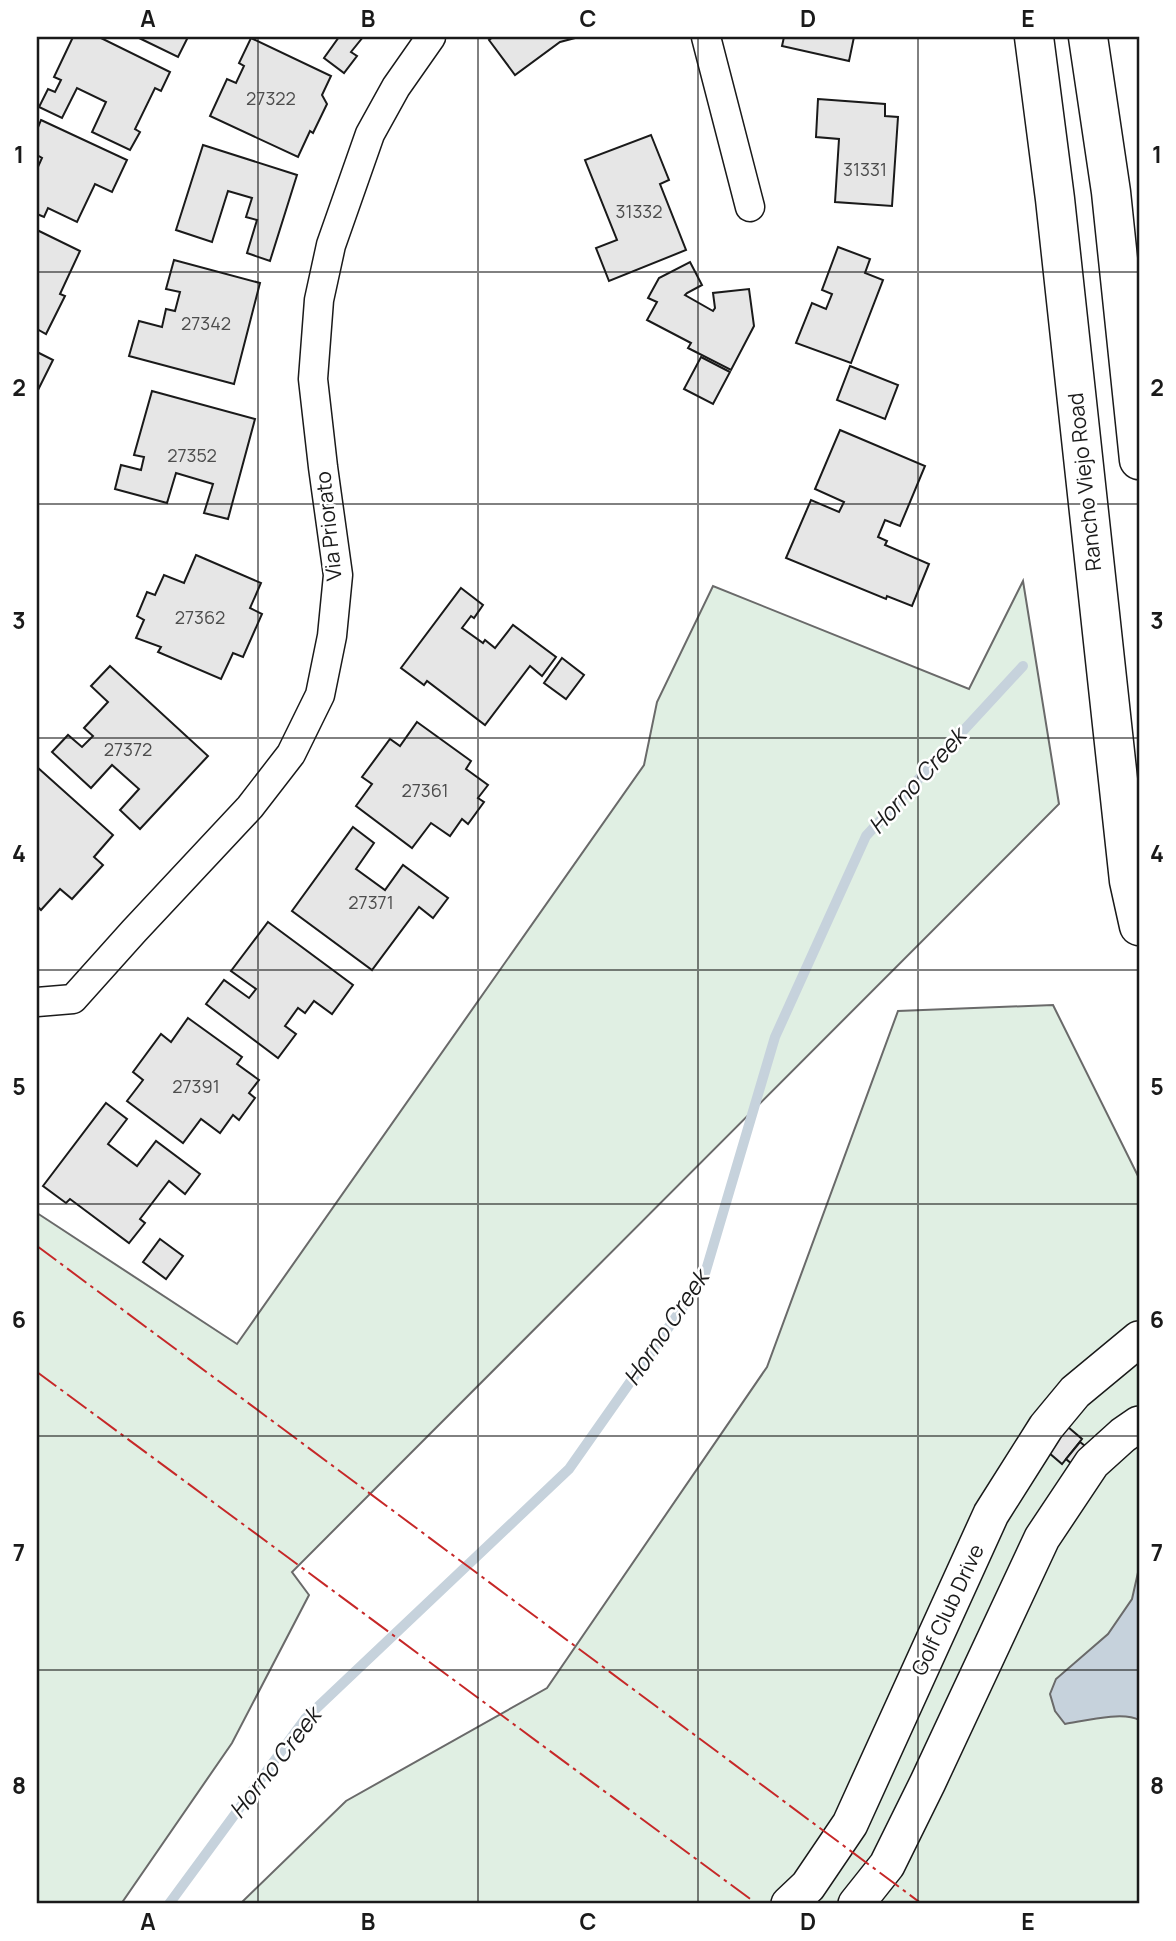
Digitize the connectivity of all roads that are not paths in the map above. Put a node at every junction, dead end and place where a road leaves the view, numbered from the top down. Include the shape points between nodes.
1 (431, 37) edge
2 (706, 37) edge
3 (1034, 37) edge
4 (1088, 37) edge
5 (750, 206) dead end
6 (1139, 460) edge
7 (1139, 926) edge
8 (37, 1002) edge
9 (1139, 1339) edge
10 (1139, 1424) edge
11 (789, 1904) edge
12 (856, 1904) edge

1 - 8 street, Via Priorato via 370,134 331,245 319,300 313,379 338,575 320,695 291,754 250,807 73,999
2 - 5 street
3 - 7 main road, Rancho Viejo Road via 1129,881
4 - 6 main road via 1111,192
9 - 11 street, Golf Club Drive via 1075,1392 1046,1427 991,1514 849,1824 808,1886
10 - 12 street via 1092,1463 1042,1538 887,1865

